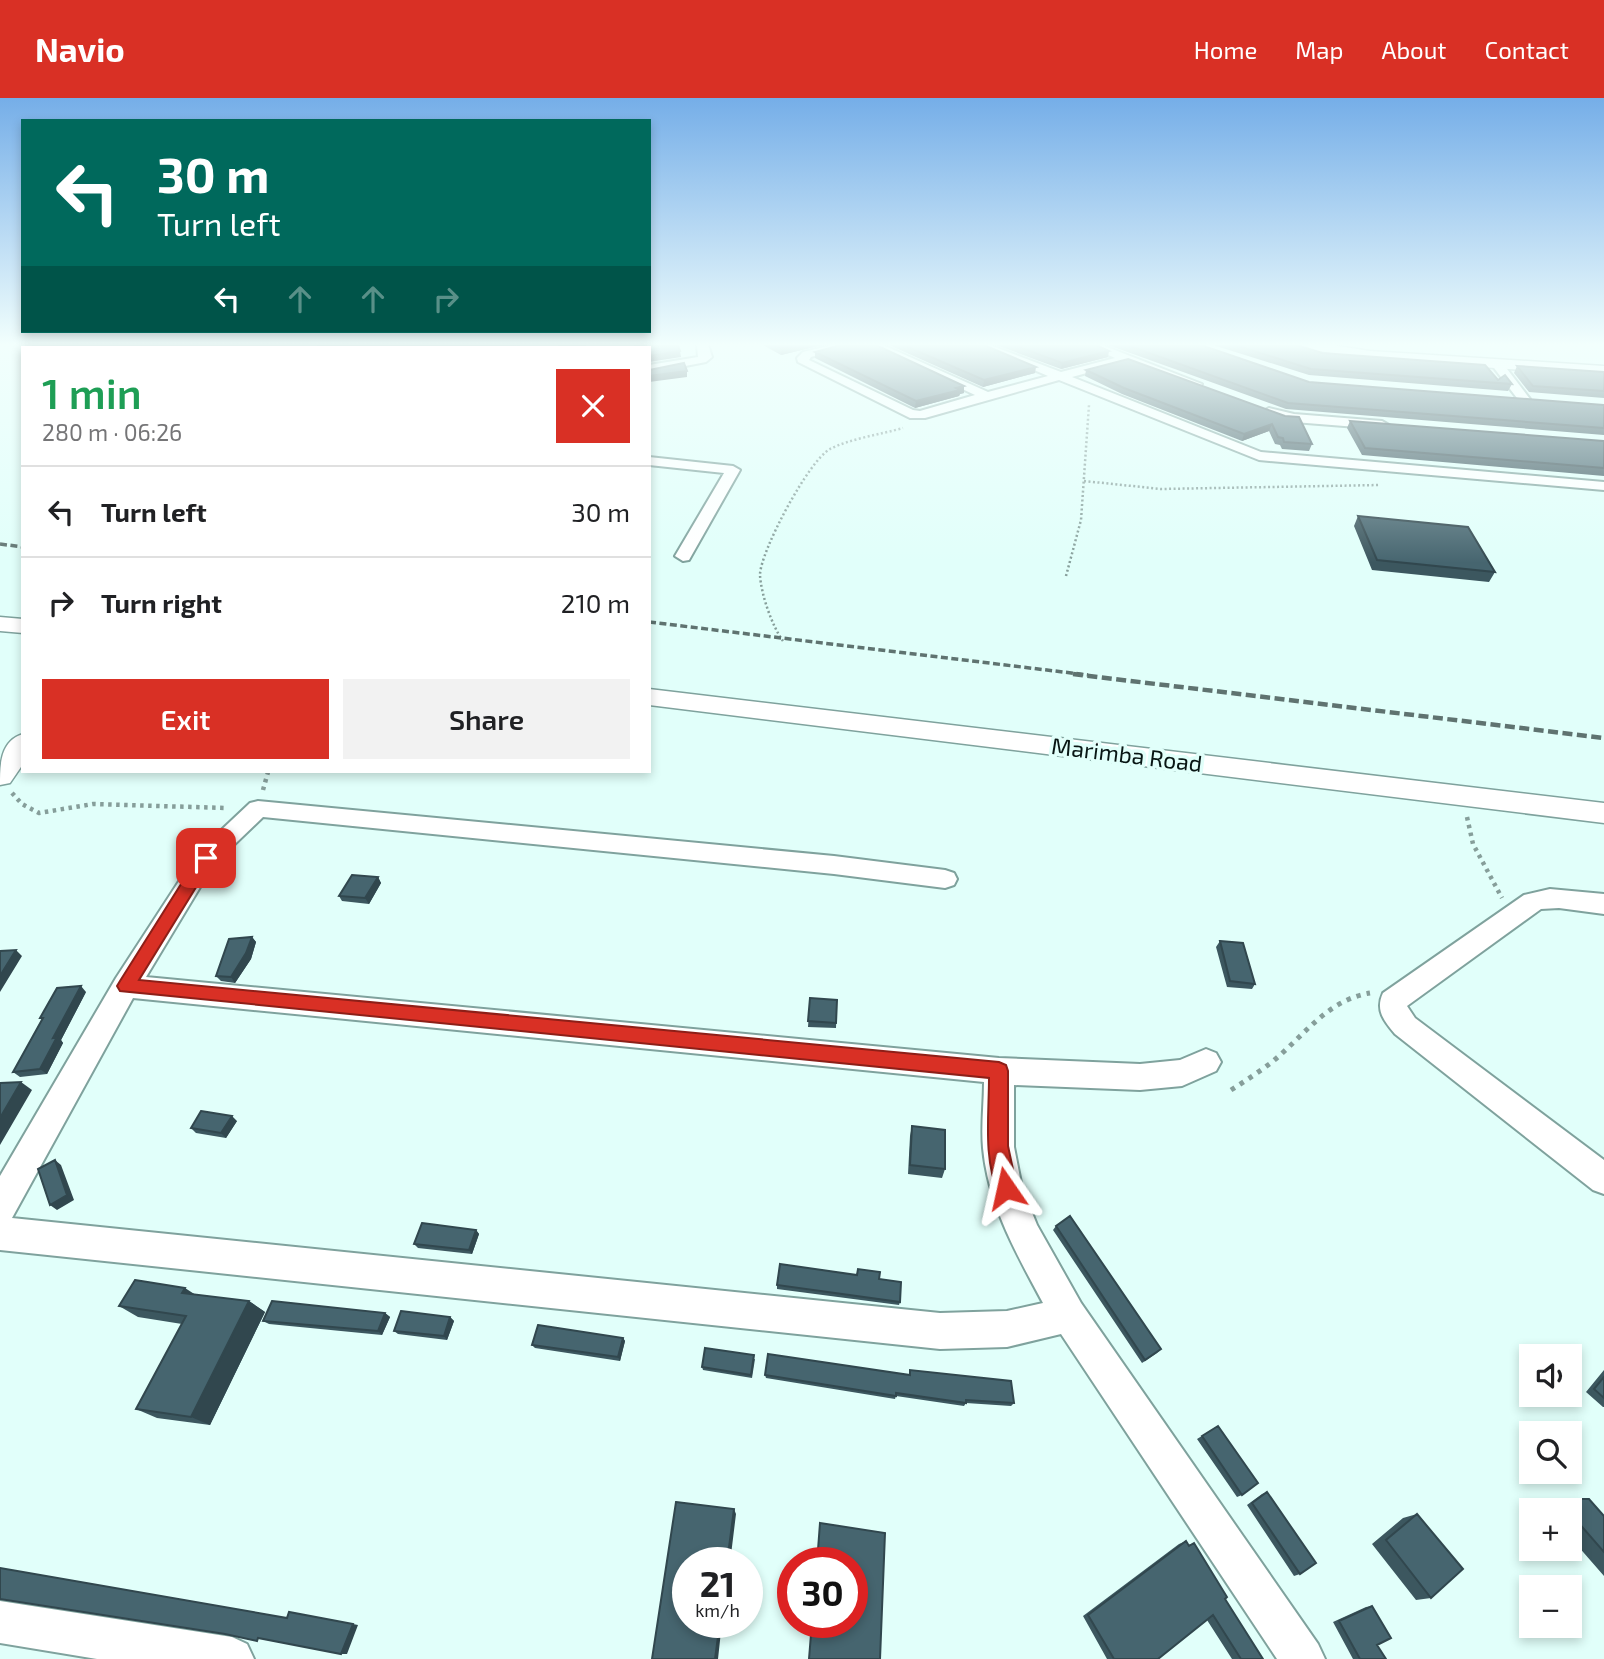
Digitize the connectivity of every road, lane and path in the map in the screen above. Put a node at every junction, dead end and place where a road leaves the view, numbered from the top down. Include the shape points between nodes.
1 (916, 418) edge
2 (1089, 418) edge
3 (1163, 418) edge
4 (1303, 418) edge
5 (1394, 426) edge
6 (651, 461) edge
7 (1084, 481) junction
8 (1392, 484) dead end
9 (1604, 486) edge
10 (683, 556) dead end
11 (1066, 576) dead end
12 (0, 624) edge
13 (21, 626) edge
14 (783, 641) dead end
15 (651, 697) edge
16 (21, 747) edge
17 (4, 782) edge
18 (1451, 794) junction
19 (258, 809) junction
20 (1604, 813) edge
21 (945, 879) dead end
22 (1604, 904) edge
23 (1515, 915) junction
24 (126, 986) junction
25 (1402, 993) junction
26 (1206, 1062) dead end
27 (999, 1071) junction
28 (1231, 1090) dead end
29 (1604, 1179) edge
30 (0, 1207) edge
31 (0, 1233) edge
32 (1069, 1315) junction
33 (0, 1622) edge
34 (164, 1654) edge
35 (232, 1659) edge
36 (1303, 1659) edge

1 - 14 path via 905,427 829,449 781,515 760,574 773,628
2 - 7 path
3 - 9 street via 1259,456
4 - 5 street
6 - 10 street via 733,470
7 - 8 path via 1172,489
7 - 11 path via 1081,520
12 - 13 street
15 - 18 street, Marimba Road
16 - 17 street
17 - 19 path via 22,804 39,813 93,804
18 - 20 street, Marimba Road
18 - 23 path via 1466,813 1472,844
19 - 21 street
19 - 24 street via 206,858
22 - 23 street via 1541,899
23 - 25 street
24 - 27 street
24 - 30 street
25 - 28 path via 1361,993 1315,1019 1273,1061
25 - 29 street via 1394,1001 1394,1013 1405,1026
26 - 27 street via 1182,1073 1140,1077
27 - 32 street via 998,1146 1006,1188 1025,1236
31 - 32 street via 940,1331 1007,1329
32 - 36 street
33 - 34 street
34 - 35 street

